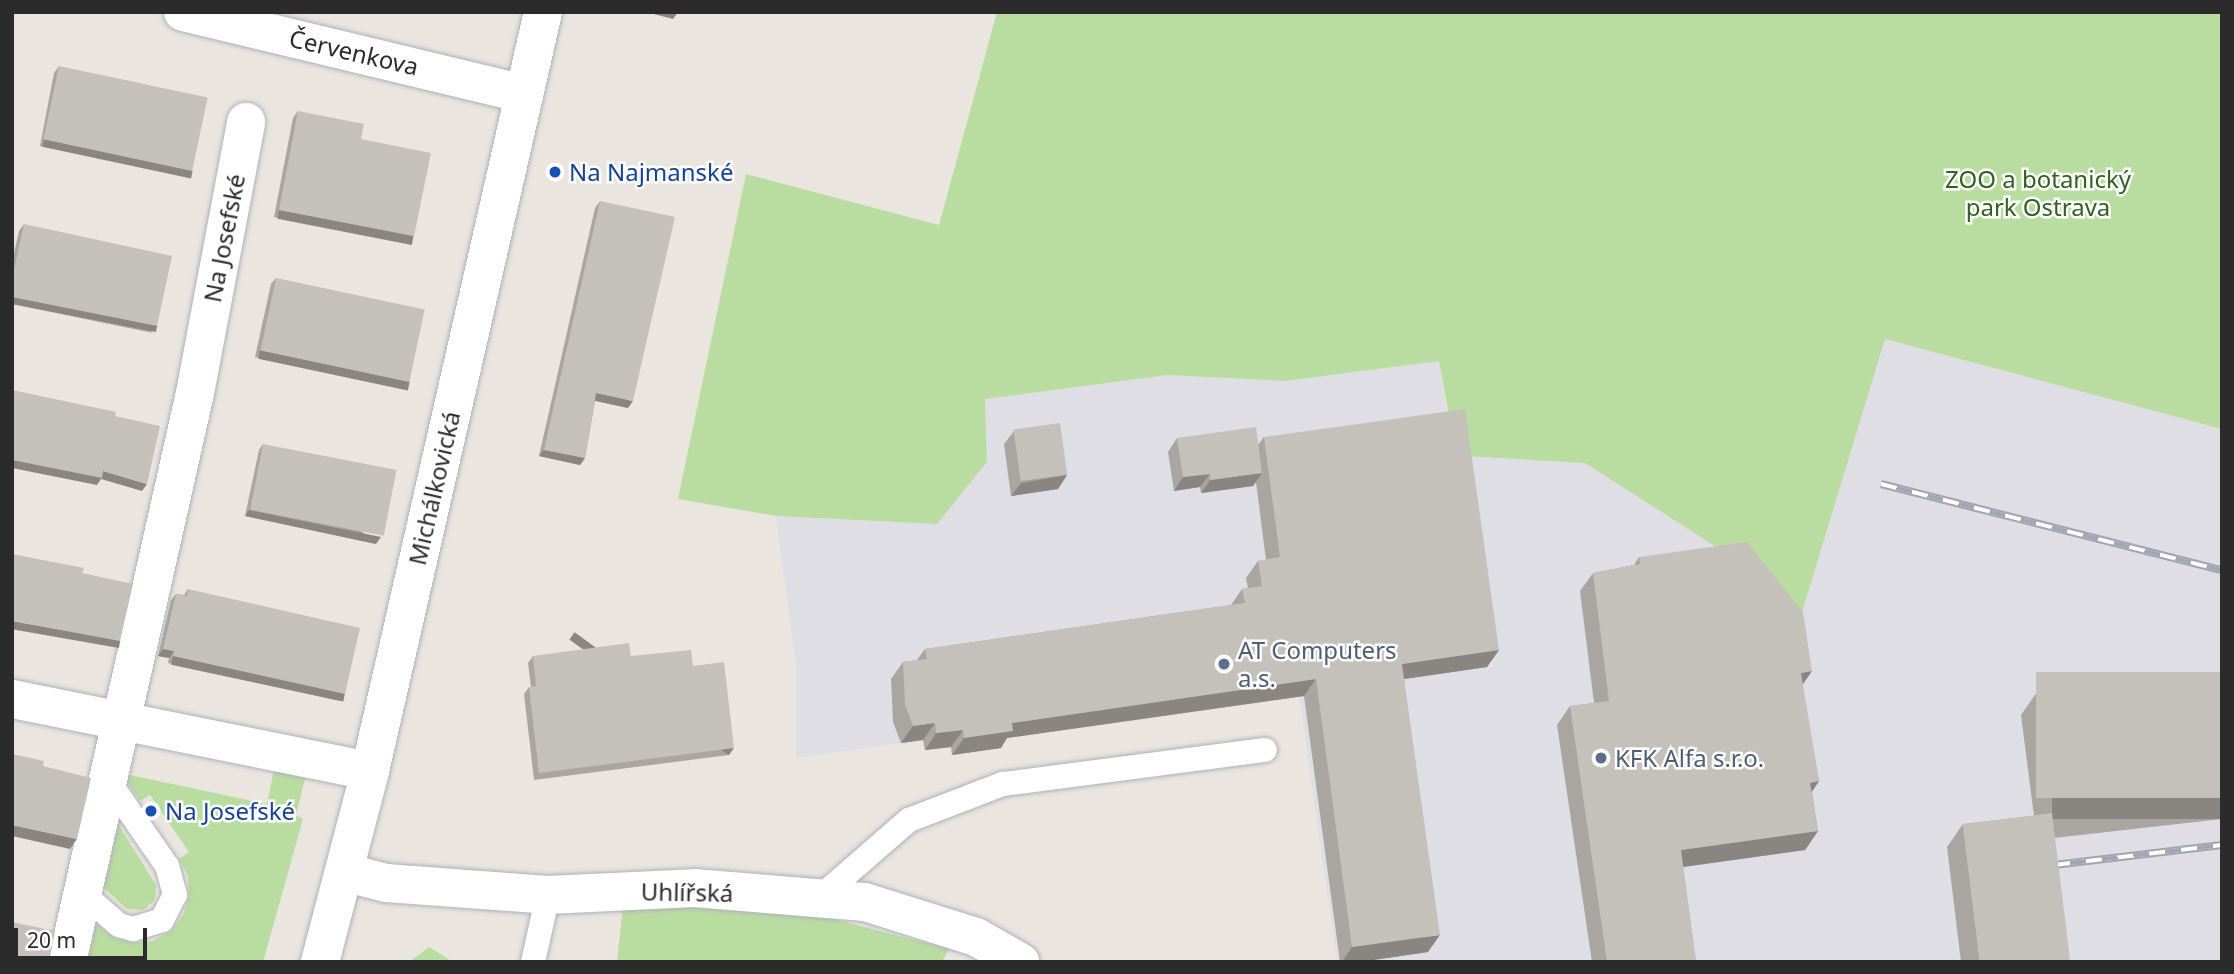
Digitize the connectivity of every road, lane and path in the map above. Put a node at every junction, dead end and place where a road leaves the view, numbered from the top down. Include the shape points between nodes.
1 (183, 12) edge
2 (543, 12) edge
3 (524, 94) junction
4 (246, 122) dead end
5 (12, 699) edge
6 (122, 723) junction
7 (1265, 750) dead end
8 (370, 771) junction
9 (108, 782) junction
10 (344, 872) junction
11 (82, 893) junction
12 (548, 895) junction
13 (818, 899) junction
14 (67, 962) edge
15 (320, 962) edge
16 (533, 962) edge
17 (1020, 962) edge

1 - 3 street, Červenkova
2 - 3 street, Michálkovická
3 - 8 street, Michálkovická
4 - 6 street, Na Josefské via 195,393
5 - 6 street
6 - 8 street
6 - 9 street, Na Josefské
7 - 13 lane via 1003,784 909,820
8 - 10 street, Michálkovická
9 - 11 street, Na Josefské
9 - 11 lane via 167,866 175,895 162,920 133,929 120,925
10 - 12 street, Uhlířská via 383,882
10 - 15 street, Michálkovická
11 - 14 street, Na Josefské
12 - 13 street, Uhlířská via 694,888
12 - 16 lane
13 - 17 street, Uhlířská via 865,902 976,937

